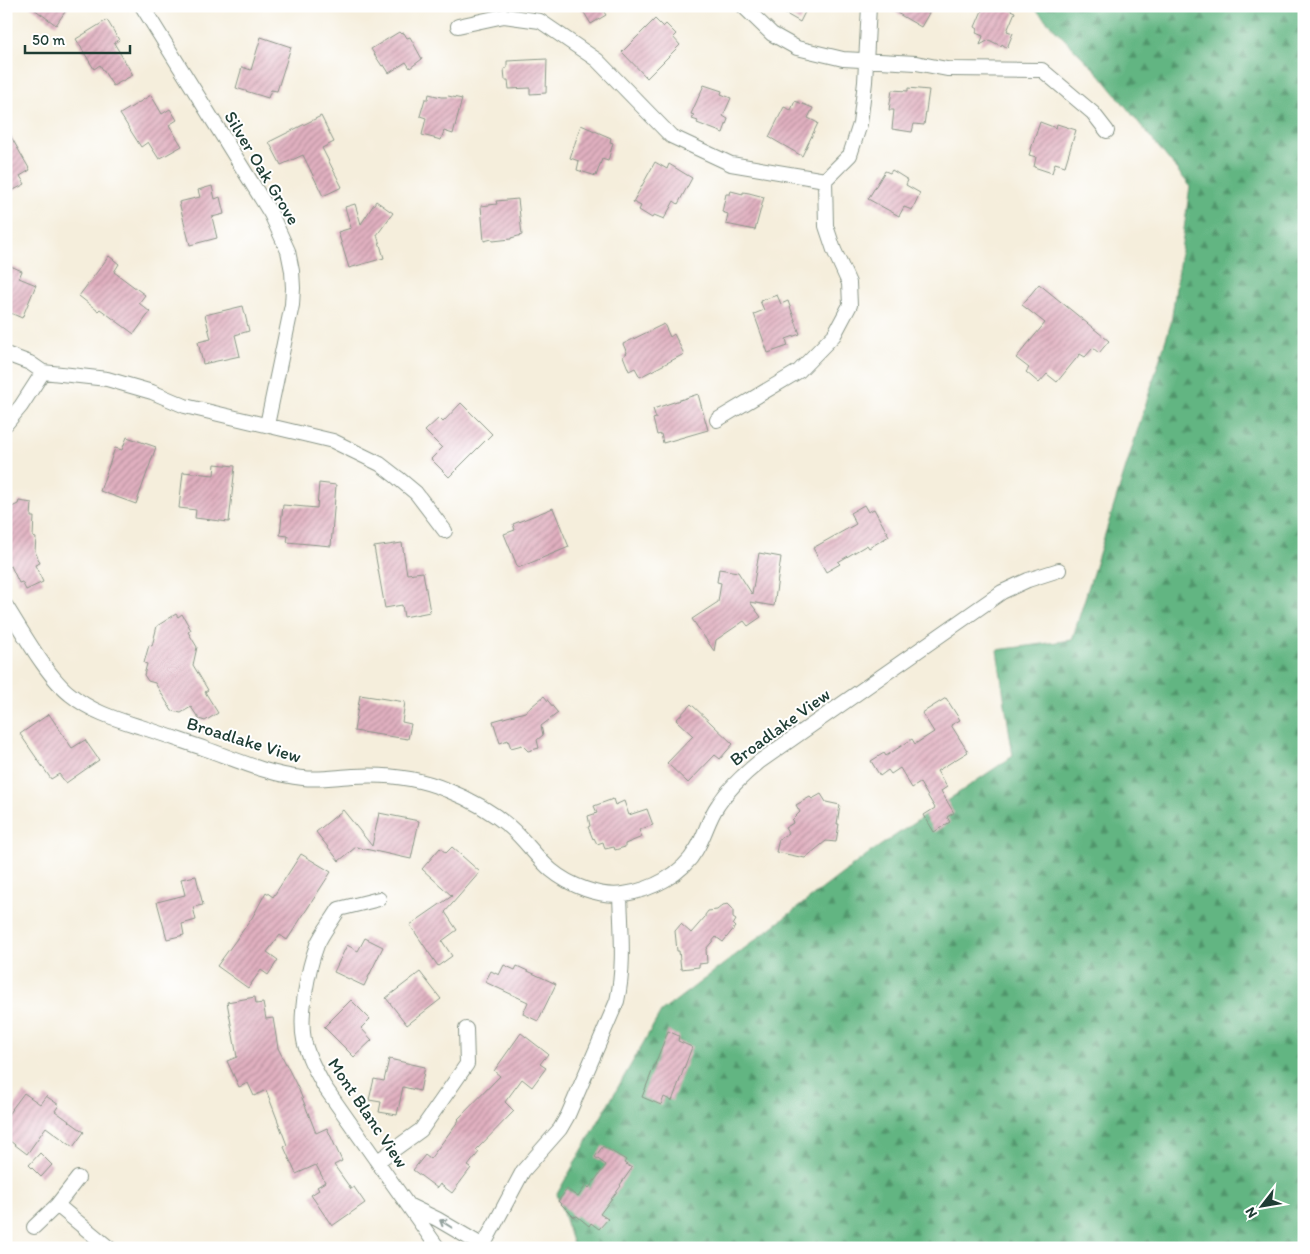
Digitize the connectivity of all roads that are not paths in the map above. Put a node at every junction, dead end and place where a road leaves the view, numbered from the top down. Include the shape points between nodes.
1 (142, 6) edge
2 (743, 6) edge
3 (869, 6) edge
4 (458, 26) dead end
5 (866, 59) junction
6 (1107, 131) dead end
7 (825, 180) junction
8 (6, 354) edge
9 (43, 372) junction
10 (717, 420) dead end
11 (6, 424) edge
12 (268, 425) junction
13 (445, 531) dead end
14 (1059, 570) dead end
15 (6, 606) edge
16 (620, 895) junction
17 (379, 899) dead end
18 (466, 1030) dead end
19 (378, 1161) junction
20 (78, 1178) dead end
21 (57, 1205) junction
22 (407, 1205) junction
23 (34, 1227) dead end
24 (482, 1247) edge
25 (109, 1248) edge
26 (438, 1248) edge

1 - 12 street, Silver Oak Grove via 271,214 288,251 292,305
2 - 5 street via 772,34 797,48 843,59
3 - 5 street
4 - 7 street via 504,16 540,21 597,60 671,136 731,164
5 - 6 street via 947,68 1042,70 1093,113
5 - 7 street via 860,124 850,156
7 - 10 street via 826,226 849,283 850,306 834,335 799,371
8 - 9 street
9 - 11 street
9 - 12 street via 107,379 185,406
12 - 13 street via 333,441 380,464 416,493
14 - 16 street, Broadlake View via 1002,592 759,762 717,806 695,852 685,864 669,878 637,892
15 - 16 street, Broadlake View via 68,694 100,713 283,775 317,779 383,775 433,784 464,797 497,817 552,870 568,881 602,893
16 - 24 street via 622,969 617,1001 568,1115 560,1129 523,1171
17 - 19 street, Mont Blanc View via 339,909 318,944 308,973 302,1026 312,1063 324,1086
18 - 19 street via 467,1064 420,1130
19 - 22 street, Mont Blanc View
20 - 21 street
21 - 23 street
21 - 25 street
24 -> 22 street via 437,1218
22 - 26 street, Mont Blanc View

